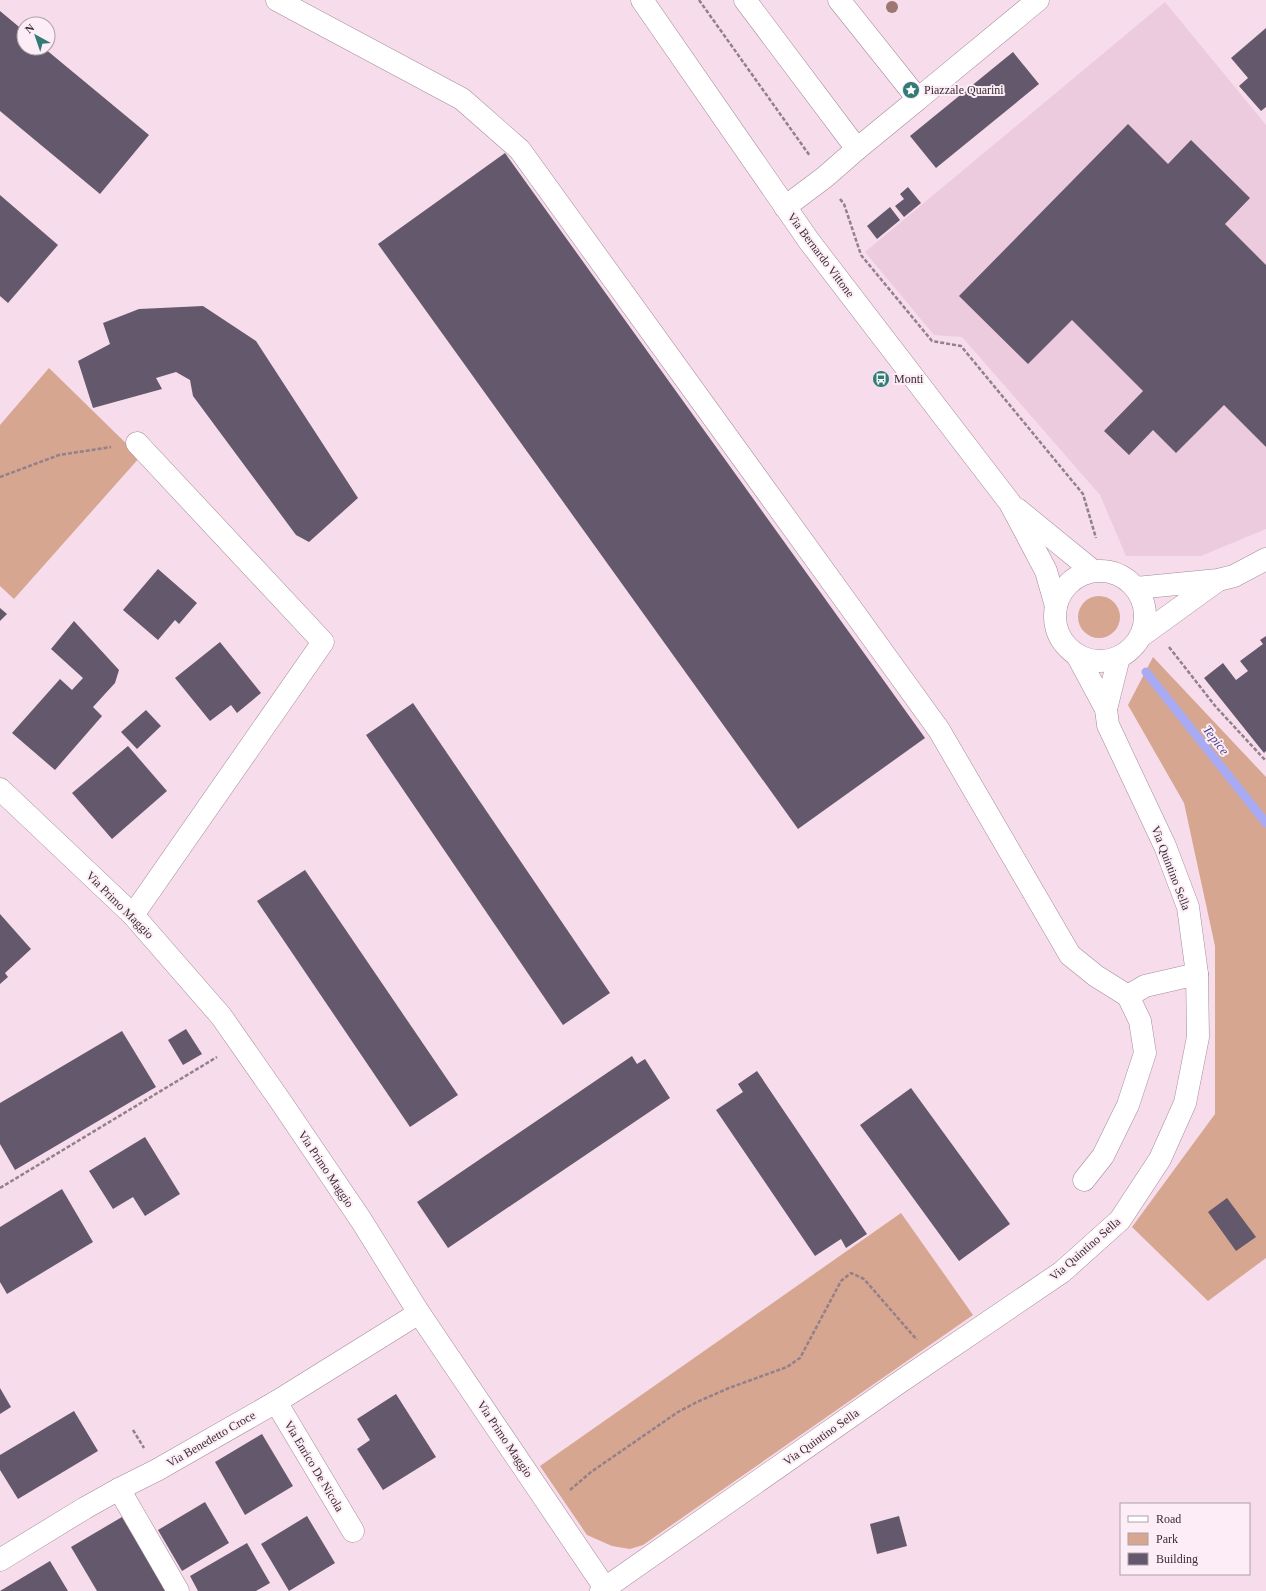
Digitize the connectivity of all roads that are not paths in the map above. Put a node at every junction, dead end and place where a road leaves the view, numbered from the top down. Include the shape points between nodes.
1 (277, 0) edge
2 (642, 0) edge
3 (745, 0) edge
4 (839, 0) edge
5 (1038, 0) edge
6 (918, 99) junction
7 (857, 149) junction
8 (785, 207) junction
9 (137, 443) road end
10 (1010, 503) junction
11 (1266, 559) edge
12 (1099, 571) junction
13 (1218, 580) junction
14 (1136, 588) junction
15 (1056, 606) junction
16 (1141, 636) junction
17 (1077, 655) junction
18 (1119, 657) junction
19 (1106, 709) junction
20 (0, 789) edge
21 (133, 915) junction
22 (1197, 974) junction
23 (1128, 996) junction
24 (1084, 1180) dead end
25 (419, 1313) junction
26 (276, 1402) junction
27 (119, 1489) junction
28 (353, 1531) dead end
29 (0, 1560) edge
30 (603, 1590) edge
31 (178, 1591) edge

1 - 23 street via 462,99 520,150 939,730 1070,955 1096,976
2 - 8 street, Via Bernardo Vittone
3 - 7 street
4 - 6 street
5 - 6 street
6 - 7 street
7 - 8 street
8 - 10 street, Via Bernardo Vittone
9 - 21 street via 323,642
10 - 12 street, Via Bernardo Vittone
10 - 15 street, Via Bernardo Vittone via 1046,571
11 - 13 street via 1234,576
12 - 14 street via 1119,574
12 - 15 street via 1081,575 1071,582 1061,593
13 - 14 street
13 - 16 street
14 - 16 street via 1145,606
15 - 17 street via 1055,620 1059,634 1066,646
16 - 18 street via 1132,649
17 - 18 street via 1090,660 1104,661
17 - 19 street, Via Quintino Sella
18 - 19 street, Via Quintino Sella
19 - 22 street, Via Quintino Sella via 1108,725 1165,846 1188,907
20 - 21 street, Via Primo Maggio
21 - 25 street, Via Primo Maggio via 221,1016 241,1043 361,1220
22 - 23 street via 1145,986
22 - 30 street, Via Quintino Sella via 1198,1037 1185,1103 1160,1159 1120,1220 1062,1272
23 - 24 street via 1140,1021 1145,1053 1128,1105 1103,1156
25 - 26 street, Via Benedetto Croce
25 - 30 street, Via Primo Maggio
26 - 27 street, Via Benedetto Croce
26 - 28 street, Via Enrico De Nicola
27 - 29 street, Via Benedetto Croce
27 - 31 street

